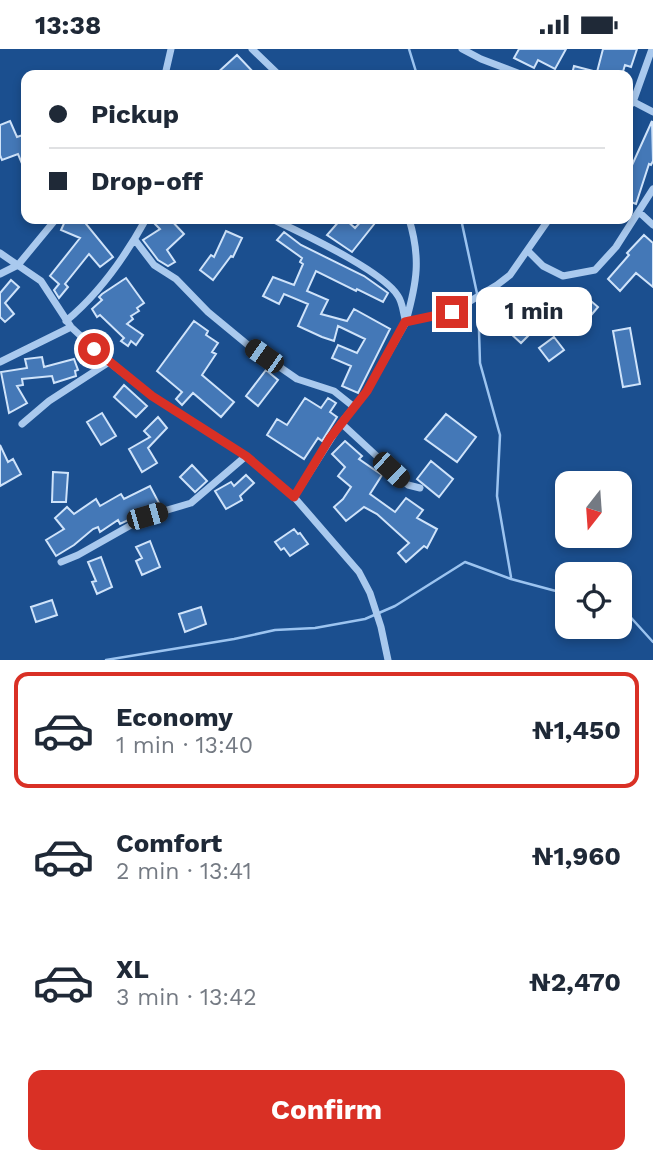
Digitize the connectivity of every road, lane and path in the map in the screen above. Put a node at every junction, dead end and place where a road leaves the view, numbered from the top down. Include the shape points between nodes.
1 (171, 49) edge
2 (251, 49) edge
3 (463, 49) edge
4 (652, 49) edge
5 (166, 70) edge
6 (274, 70) edge
7 (510, 70) edge
8 (633, 96) edge
9 (633, 104) edge
10 (653, 112) edge
11 (653, 188) edge
12 (633, 212) edge
13 (638, 213) junction
14 (633, 220) edge
15 (52, 224) edge
16 (143, 224) edge
17 (283, 224) edge
18 (410, 224) edge
19 (546, 224) edge
20 (631, 224) edge
21 (653, 225) edge
22 (135, 240) junction
23 (528, 251) junction
24 (0, 253) edge
25 (18, 265) junction
26 (0, 274) edge
27 (405, 322) junction
28 (69, 324) junction
29 (0, 362) edge
30 (109, 362) junction
31 (354, 407) junction
32 (341, 423) junction
33 (22, 424) dead end
34 (246, 456) junction
35 (420, 488) dead end
36 (294, 497) junction
37 (61, 562) dead end
38 (388, 660) edge

1 - 5 street
2 - 6 street
3 - 7 street
4 - 8 street
9 - 10 street
11 - 13 street
12 - 13 street
13 - 14 street
13 - 21 street
15 - 25 street
16 - 22 street
17 - 27 street via 386,283 399,296
18 - 27 street via 416,244 415,289
19 - 23 street
20 - 23 street via 595,270 563,276
22 - 28 street
22 - 31 street via 154,265 176,279 248,345 297,379 334,391
23 - 27 street via 510,275 452,312
24 - 25 street
25 - 26 street
25 - 28 street via 48,289
27 - 31 street
28 - 29 street
28 - 30 street
30 - 33 street
30 - 34 street via 168,407
31 - 32 street
32 - 35 street via 408,485
32 - 36 street
34 - 36 street
34 - 37 street via 191,503 147,516
36 - 38 street via 359,572 374,604

